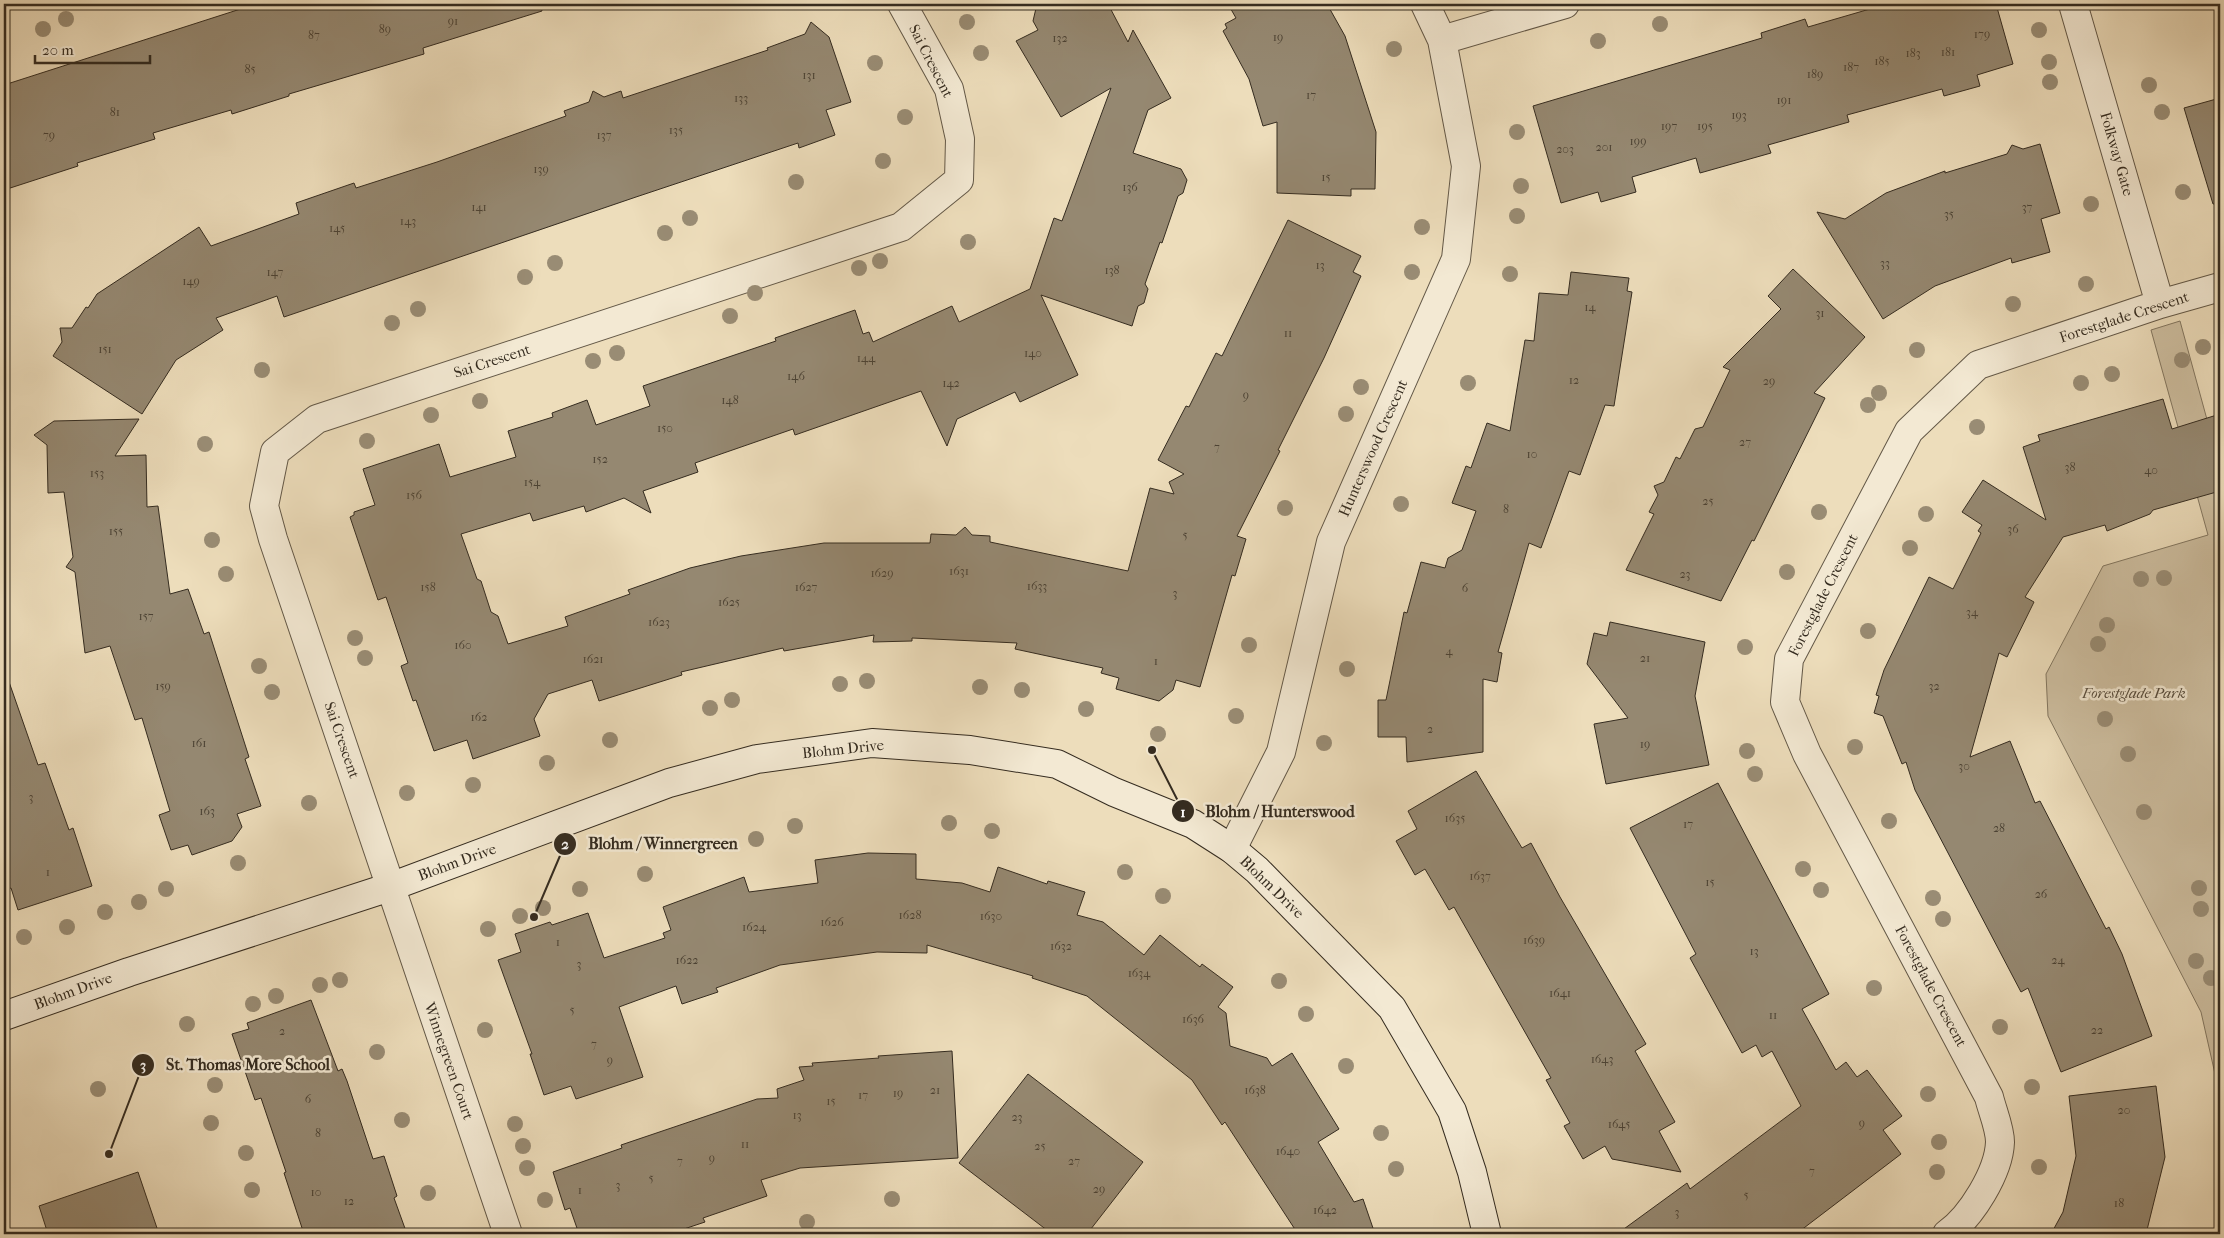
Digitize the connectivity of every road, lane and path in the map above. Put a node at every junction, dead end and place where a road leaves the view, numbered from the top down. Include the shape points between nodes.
1 (902, 4) edge
2 (1424, 4) edge
3 (1565, 4) edge
4 (2073, 4) edge
5 (1442, 40) junction
6 (2220, 287) edge
7 (2160, 304) junction
8 (1232, 849) junction
9 (390, 887) junction
10 (4, 1016) edge
11 (508, 1234) edge
12 (1487, 1234) edge
13 (1947, 1234) edge

1 - 9 street, Sai Crescent via 949,89 960,139 959,180 901,227 317,419 275,452 264,506
2 - 5 street, Hunterswood Crescent
3 - 5 street
4 - 7 street, Folkway Gate
5 - 8 street, Hunterswood Crescent via 1466,166 1456,259 1331,542 1281,752
6 - 7 street, Forestglade Crescent
7 - 13 street, Forestglade Crescent via 1978,365 1909,431 1789,659 1785,702 1807,754 1989,1096 2000,1141 1992,1177 1958,1227
8 - 9 street, Blohm Drive via 1193,824 1114,792 1057,764 970,750 872,743 757,759 669,783
8 - 12 street, Blohm Drive via 1257,870 1392,1008 1452,1111 1472,1172
9 - 10 street, Blohm Drive
9 - 11 street, Winnegreen Court

